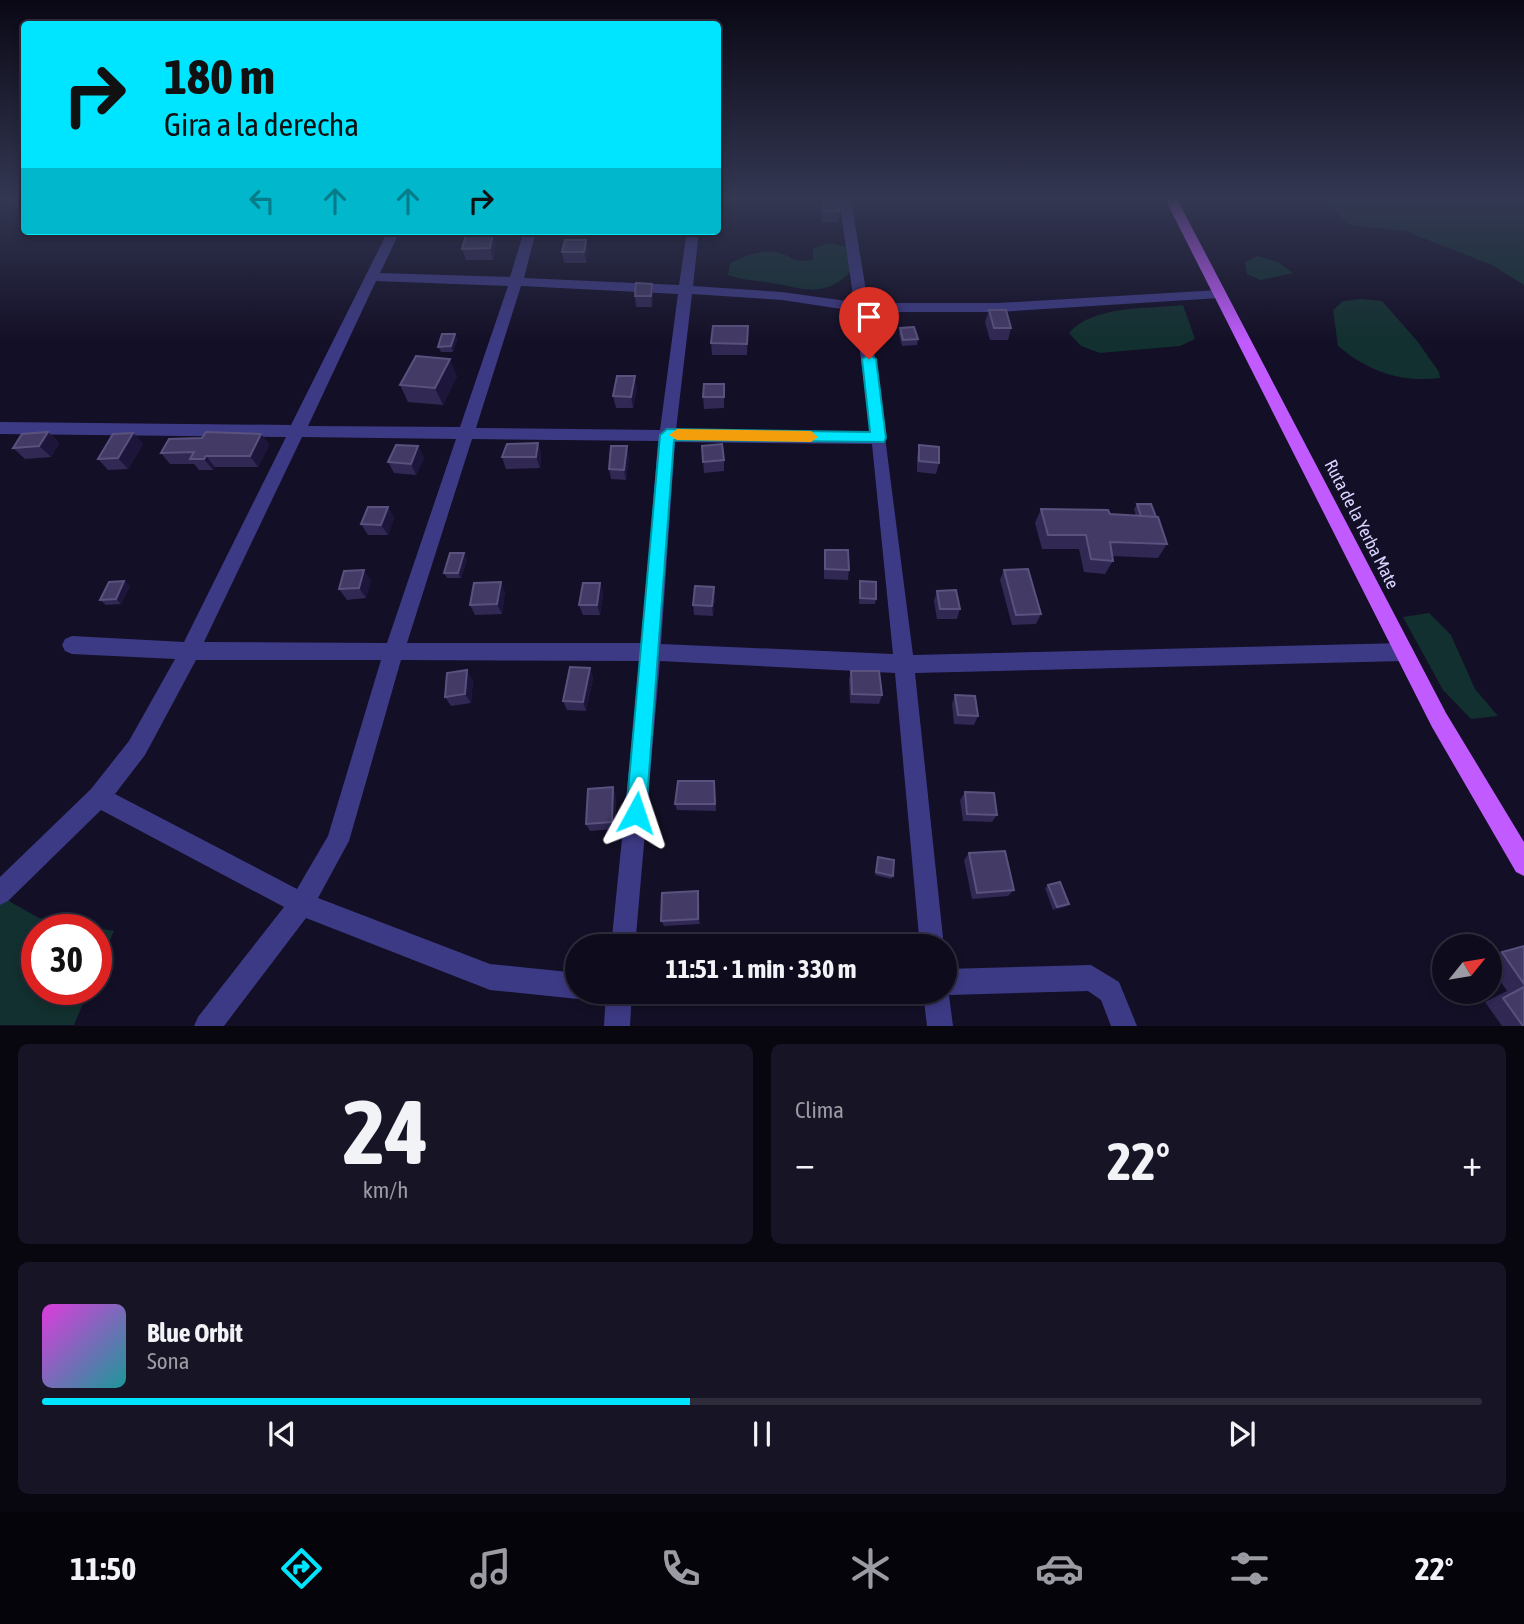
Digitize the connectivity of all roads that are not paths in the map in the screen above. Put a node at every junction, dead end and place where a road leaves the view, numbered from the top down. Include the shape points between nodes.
1 (387, 247) edge
2 (526, 247) edge
3 (691, 247) edge
4 (853, 247) edge
5 (1195, 247) edge
6 (373, 278) junction
7 (516, 281) junction
8 (685, 289) junction
9 (1219, 294) junction
10 (863, 307) junction
11 (0, 428) edge
12 (298, 432) junction
13 (466, 433) junction
14 (667, 435) junction
15 (878, 438) junction
16 (72, 645) dead end
17 (394, 650) junction
18 (190, 651) junction
19 (651, 652) junction
20 (1404, 652) junction
21 (904, 664) junction
22 (99, 797) junction
23 (1524, 863) edge
24 (0, 893) edge
25 (302, 904) junction
26 (624, 934) edge
27 (931, 934) edge
28 (957, 982) edge
29 (565, 985) edge
30 (618, 1004) edge
31 (937, 1004) edge
32 (207, 1026) edge
33 (617, 1026) edge
34 (940, 1026) edge
35 (1124, 1026) edge

1 - 6 street
2 - 7 street
3 - 8 street
4 - 10 street
5 - 9 main road, Ruta de la Yerba Mate
6 - 7 street
6 - 12 street
7 - 8 street
7 - 13 street
8 - 10 street
8 - 14 street
9 - 10 street via 1005,308
9 - 20 main road, Ruta de la Yerba Mate
10 - 15 street
11 - 12 street
12 - 13 street
12 - 18 street
13 - 14 street
13 - 17 street
14 - 15 street
14 - 19 street
15 - 21 street
16 - 18 street
17 - 18 street
17 - 19 street
17 - 25 street via 338,841
18 - 22 street via 137,748
19 - 21 street
19 - 26 street
20 - 21 street
20 - 23 main road, Ruta de la Yerba Mate via 1462,762
21 - 27 street
22 - 24 street
22 - 25 street
25 - 29 street via 490,977
25 - 32 street
28 - 35 street via 1091,978 1110,990
30 - 33 street
31 - 34 street

